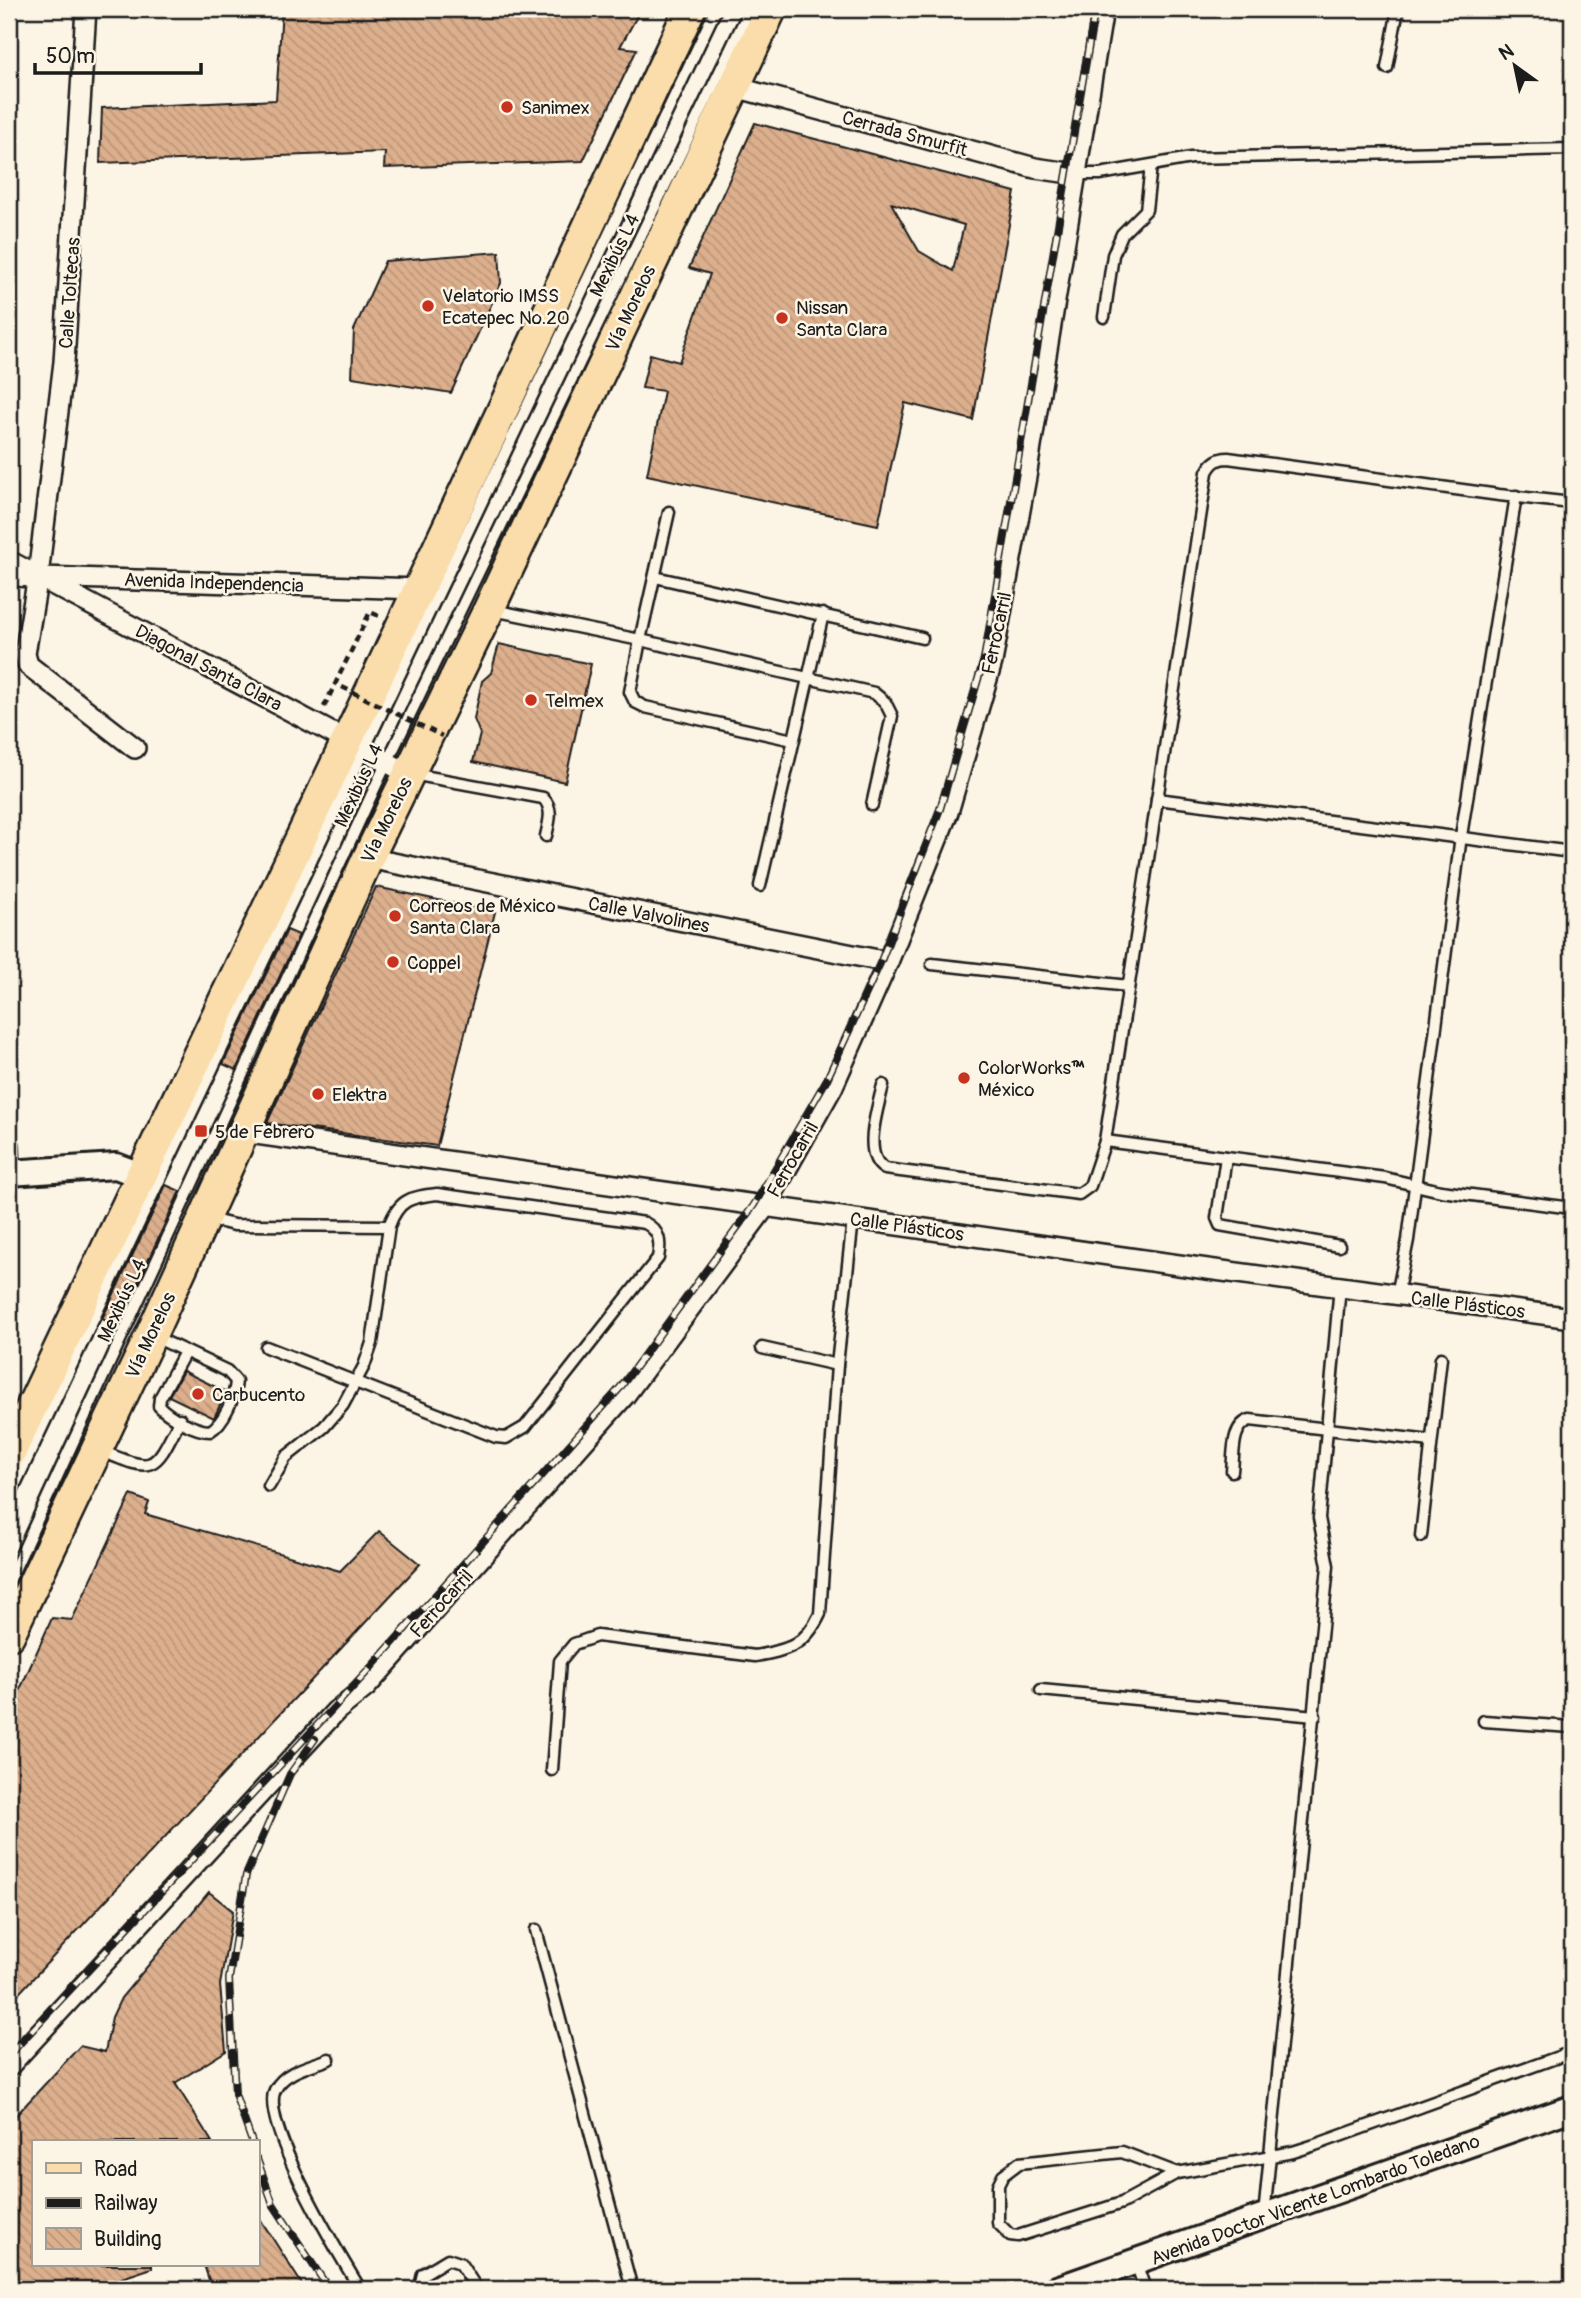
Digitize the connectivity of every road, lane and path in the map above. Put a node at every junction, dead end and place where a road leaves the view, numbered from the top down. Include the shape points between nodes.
1 (86, 9) edge
2 (690, 9) edge
3 (716, 9) edge
4 (750, 9) edge
5 (771, 9) edge
6 (1103, 9) edge
7 (1398, 9) edge
8 (1387, 68) dead end
9 (735, 87) junction
10 (1572, 149) edge
11 (1151, 166) junction
12 (1076, 174) junction
13 (1104, 317) dead end
14 (1516, 496) junction
15 (1572, 503) edge
16 (668, 512) dead end
17 (9, 561) edge
18 (9, 576) edge
19 (38, 576) junction
20 (655, 577) junction
21 (419, 589) junction
22 (489, 609) junction
23 (823, 614) junction
24 (371, 627) dead end
25 (922, 638) dead end
26 (640, 640) junction
27 (348, 675) dead end
28 (807, 677) junction
29 (315, 723) junction
30 (442, 736) dead end
31 (793, 740) junction
32 (356, 746) junction
33 (135, 748) dead end
34 (398, 768) junction
35 (1157, 799) junction
36 (872, 805) dead end
37 (546, 836) dead end
38 (1461, 836) junction
39 (1572, 852) edge
40 (368, 858) junction
41 (760, 886) dead end
42 (888, 962) junction
43 (932, 964) dead end
44 (1128, 986) junction
45 (883, 1085) dead end
46 (242, 1132) junction
47 (1105, 1141) junction
48 (9, 1146) edge
49 (1226, 1157) junction
50 (9, 1173) edge
51 (140, 1175) junction
52 (1416, 1185) junction
53 (765, 1207) junction
54 (1572, 1208) edge
55 (203, 1217) junction
56 (853, 1219) junction
57 (390, 1226) junction
58 (1339, 1246) dead end
59 (1340, 1286) junction
60 (1397, 1294) junction
61 (1572, 1318) edge
62 (151, 1335) junction
63 (267, 1347) dead end
64 (762, 1348) dead end
65 (185, 1352) junction
66 (1441, 1358) dead end
67 (837, 1365) junction
68 (354, 1383) junction
69 (180, 1419) junction
70 (1326, 1429) junction
71 (1431, 1441) junction
72 (96, 1449) junction
73 (9, 1455) edge
74 (1232, 1471) dead end
75 (269, 1486) dead end
76 (9, 1497) edge
77 (1421, 1536) dead end
78 (9, 1581) edge
79 (9, 1635) edge
80 (1041, 1690) dead end
81 (1315, 1716) junction
82 (1484, 1721) dead end
83 (1572, 1727) edge
84 (552, 1770) dead end
85 (536, 1930) dead end
86 (1572, 2052) edge
87 (329, 2059) dead end
88 (9, 2066) edge
89 (1572, 2108) edge
90 (1271, 2155) junction
91 (1177, 2173) junction
92 (1264, 2217) junction
93 (1136, 2262) junction
94 (1071, 2287) edge
95 (360, 2289) edge
96 (425, 2289) edge
97 (477, 2289) edge
98 (632, 2289) edge
99 (1145, 2289) edge

1 - 19 street, Calle Toltecas via 64,362
2 - 21 main road
3 - 32 lane, Mexibús L4
4 - 34 lane, Mexibús L4
5 - 9 main road, Vía Morelos
6 - 12 street, Ferrocarril
7 - 8 lane
9 - 12 street, Cerrada Smurfit via 1035,168
9 - 22 main road, Vía Morelos
10 - 11 lane via 1191,158
11 - 12 lane
11 - 13 lane via 1146,209 1122,234 1113,256
12 - 42 street, Ferrocarril via 992,662 948,812
14 - 15 lane
14 - 35 lane via 1228,458 1214,462 1207,472
14 - 38 lane
16 - 20 lane
17 - 19 street, Diagonal Santa Clara
18 - 19 street, Avenida Independencia
19 - 21 street, Avenida Independencia
19 - 29 street, Diagonal Santa Clara
19 - 33 street, Calle Toltecas via 26,662
20 - 23 lane
20 - 26 lane
21 - 32 main road
22 - 26 lane
22 - 34 main road, Vía Morelos
23 - 25 lane
23 - 28 lane
24 - 29 path via 377,615 370,612
26 - 28 lane
26 - 31 lane via 631,692 639,705
27 - 30 path, bridge via 342,687
28 - 31 lane
28 - 36 lane via 874,693 890,709
29 - 32 street, Diagonal Santa Clara
31 - 41 lane
32 - 34 street, Diagonal Santa Clara
32 - 51 main road
32 - 76 lane, Mexibús L4
34 - 37 lane via 543,798 551,814
34 - 40 main road, Vía Morelos
34 - 78 lane, Mexibús L4
35 - 38 lane
35 - 44 lane
38 - 39 lane
38 - 52 lane
40 - 42 street, Calle Valvolines
40 - 46 main road, Vía Morelos
42 - 53 street, Ferrocarril via 833,1086
43 - 44 lane
44 - 47 lane
45 - 47 lane via 871,1149 875,1161 885,1169 1079,1194 1090,1186
46 - 53 street, Calle Plásticos
46 - 55 main road, Vía Morelos
47 - 49 lane
48 - 50 street
49 - 52 lane
49 - 58 lane via 1217,1218 1220,1225
50 - 51 street via 116,1166
51 - 73 main road
52 - 54 lane
52 - 60 lane
53 - 56 street, Calle Plásticos
53 - 88 street, Ferrocarril via 591,1434 366,1687 336,1711
55 - 57 lane via 234,1225
55 - 62 main road, Vía Morelos
56 - 59 street, Calle Plásticos
56 - 67 lane
57 - 68 lane via 372,1343
57 - 68 lane via 401,1204 437,1195 645,1223 659,1236 660,1247 658,1258 537,1412 506,1438
59 - 60 street, Calle Plásticos
59 - 70 lane
60 - 61 street, Calle Plásticos
62 - 65 lane
62 - 72 main road, Vía Morelos
63 - 68 lane
64 - 67 lane
65 - 69 lane via 159,1403
65 - 69 lane via 227,1371 236,1386 215,1428 204,1431
66 - 71 lane
67 - 84 lane via 820,1614 811,1632 781,1651 755,1657 597,1636 574,1644 560,1661
68 - 75 lane via 343,1405 286,1457
69 - 72 lane via 163,1454 149,1464 135,1465
70 - 71 lane
70 - 74 lane via 1246,1421 1237,1431
70 - 81 lane via 1319,1518 1328,1566
71 - 77 lane
72 - 79 main road, Vía Morelos
80 - 81 lane
81 - 90 lane
82 - 83 lane
85 - 98 lane
86 - 90 lane via 1315,2145
87 - 95 lane via 281,2080 272,2096 273,2113 302,2186
89 - 92 street, Avenida Doctor Vicente Lombardo Toledano
90 - 91 lane
90 - 92 lane
91 - 91 lane via 1122,2203 1018,2236 1010,2235 998,2223 999,2185 1003,2175 1019,2163 1122,2152
92 - 93 street, Avenida Doctor Vicente Lombardo Toledano
93 - 94 street, Avenida Doctor Vicente Lombardo Toledano
93 - 99 lane
96 - 97 lane via 423,2274 448,2259 460,2263

